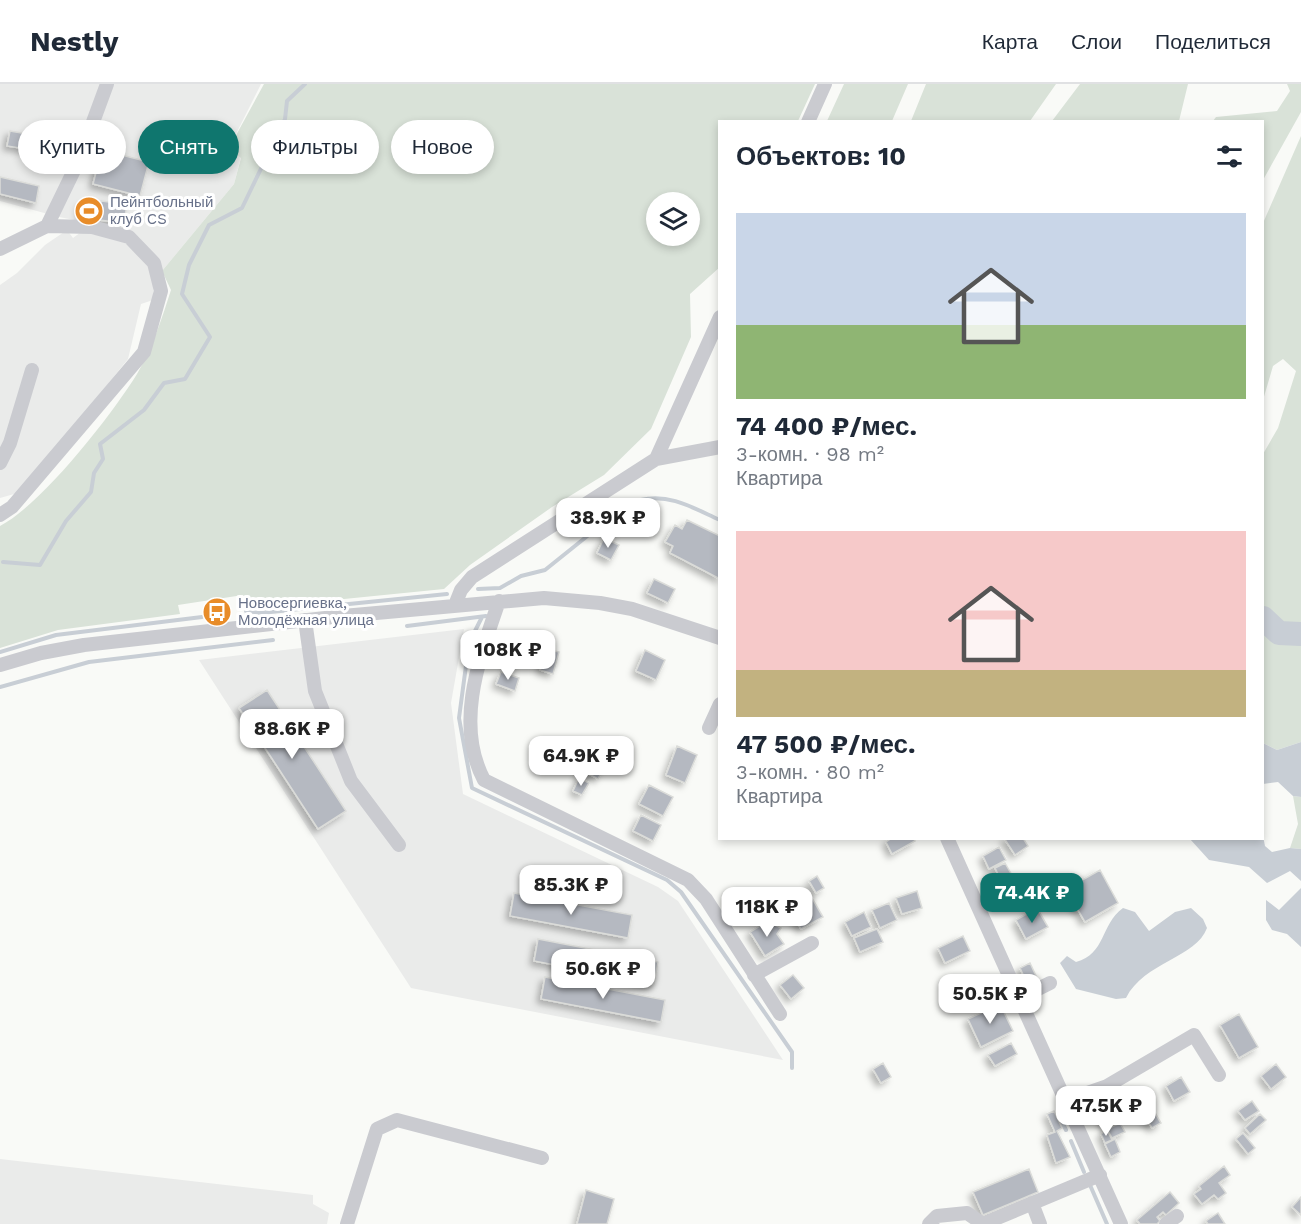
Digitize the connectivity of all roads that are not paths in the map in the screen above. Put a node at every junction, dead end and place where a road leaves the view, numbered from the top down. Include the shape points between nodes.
1 (107, 84) edge
2 (825, 84) edge
3 (809, 120) edge
4 (47, 226) junction
5 (2, 246) edge
6 (718, 320) edge
7 (32, 370) dead end
8 (718, 447) edge
9 (656, 459) junction
10 (0, 463) edge
11 (0, 515) edge
12 (499, 601) junction
13 (455, 605) junction
14 (305, 620) junction
15 (718, 637) edge
16 (0, 665) edge
17 (718, 708) edge
18 (709, 728) dead end
19 (948, 840) edge
20 (399, 844) dead end
21 (813, 943) dead end
22 (754, 975) junction
23 (1050, 983) dead end
24 (1020, 998) junction
25 (780, 1014) dead end
26 (1219, 1075) dead end
27 (1067, 1100) junction
28 (542, 1158) dead end
29 (1100, 1175) junction
30 (1032, 1203) junction
31 (347, 1224) edge
32 (929, 1224) edge
33 (1040, 1224) edge
34 (1121, 1224) edge

1 - 4 street via 79,160
2 - 3 street
4 - 5 street
4 - 11 street via 92,227 129,237 154,263 161,291 144,352 12,507
6 - 9 street
7 - 10 street
8 - 9 street
9 - 13 street via 472,577
12 - 13 street
12 - 15 street via 544,598 600,603
12 - 22 street via 469,706 477,765 484,780 688,880 706,899
13 - 14 street
14 - 16 street via 60,649
14 - 20 street via 315,690 351,782
17 - 18 street
19 - 24 street
21 - 22 street
22 - 25 street
23 - 24 street
24 - 27 street
26 - 27 street via 1194,1035 1107,1086
27 - 29 street
28 - 31 street via 397,1120 377,1129
29 - 30 street
29 - 34 street
30 - 32 street via 983,1224 967,1213 937,1216
30 - 33 street

